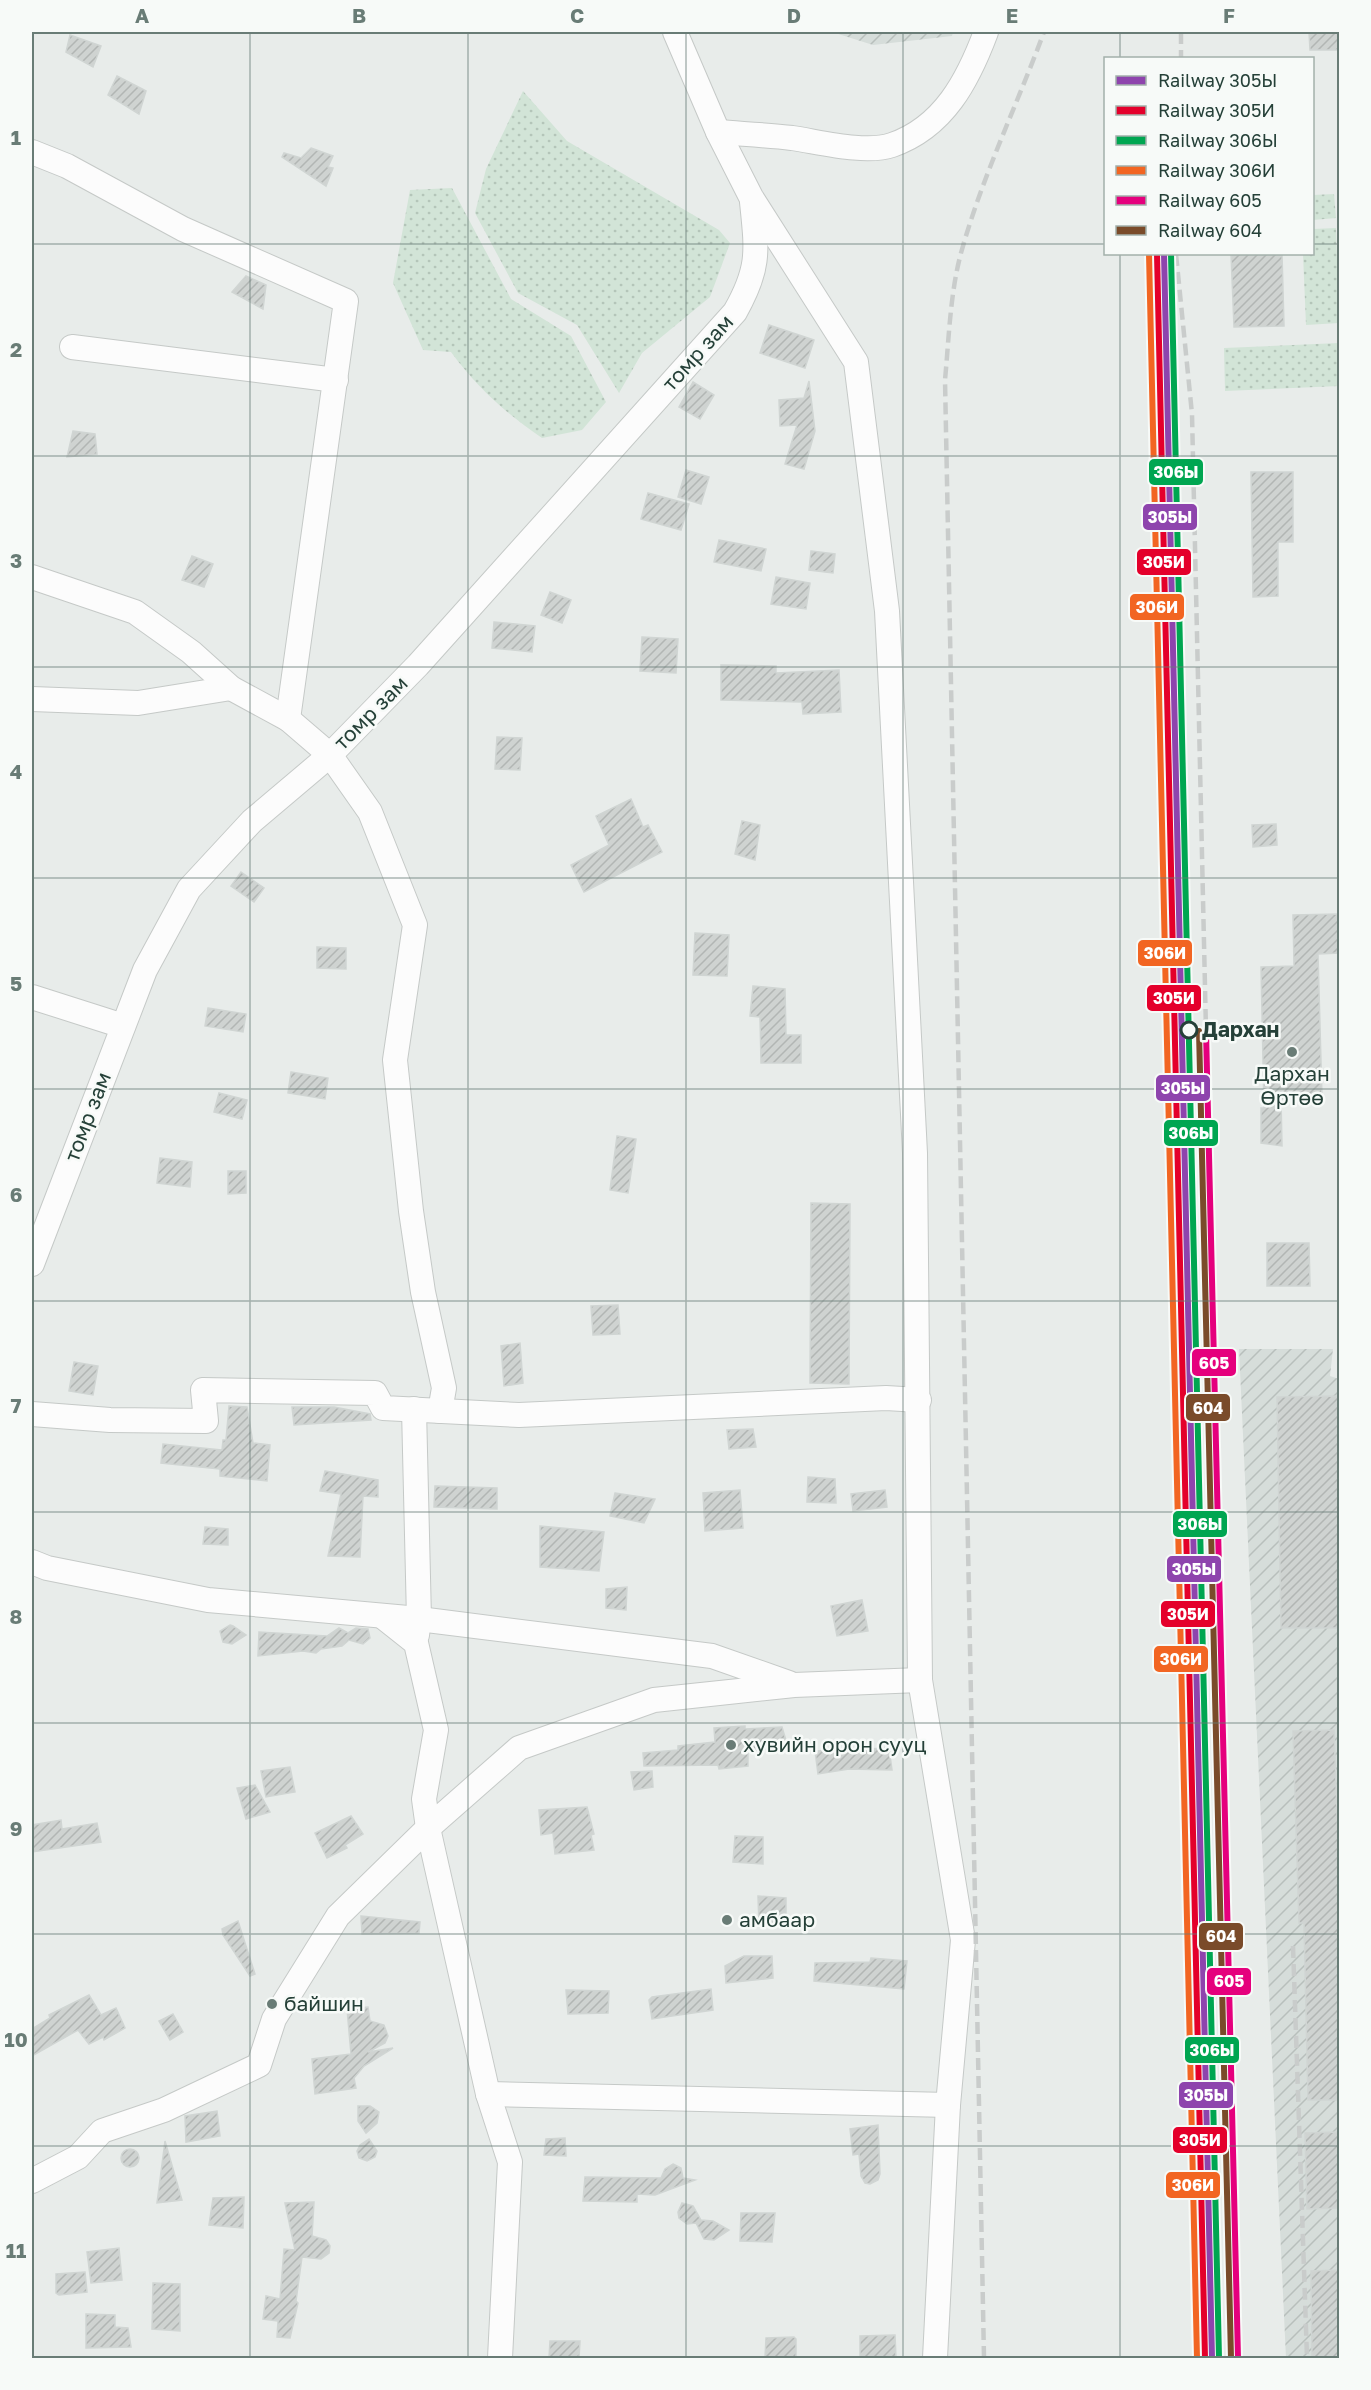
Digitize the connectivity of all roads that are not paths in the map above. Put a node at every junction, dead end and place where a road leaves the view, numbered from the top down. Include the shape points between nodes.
1 (675, 32) edge
2 (986, 32) edge
3 (718, 132) junction
4 (32, 152) edge
5 (751, 197) junction
6 (72, 347) dead end
7 (336, 380) junction
8 (32, 577) edge
9 (231, 688) junction
10 (32, 699) edge
11 (288, 719) junction
12 (330, 755) junction
13 (32, 997) edge
14 (123, 1026) junction
15 (34, 1251) edge
16 (919, 1400) junction
17 (414, 1409) junction
18 (440, 1411) junction
19 (32, 1414) edge
20 (32, 1562) edge
21 (417, 1631) junction
22 (920, 1680) junction
23 (794, 1685) junction
24 (428, 1828) junction
25 (488, 2094) junction
26 (948, 2105) junction
27 (32, 2181) edge
28 (500, 2358) edge
29 (935, 2358) edge

1 - 3 street
2 - 3 street via 957,95 924,128 891,146 845,147
3 - 5 street
4 - 7 street via 67,166 183,229 346,302
5 - 12 street, томр зам via 757,248 751,284 735,312 418,665
5 - 16 street via 856,362 887,611 915,1153
6 - 7 street
7 - 11 street
8 - 9 street via 135,612 191,652
9 - 10 street via 138,703
9 - 11 street
11 - 12 street
12 - 14 street, томр зам via 252,821 189,889 145,970
12 - 18 street via 370,812 415,925 395,1060 423,1292 444,1388
13 - 14 street
14 - 15 street, томр зам
16 - 18 street via 874,1398 519,1415
16 - 22 street
17 - 18 street
17 - 19 street via 383,1408 375,1393 203,1390 206,1421
17 - 21 street
20 - 21 street via 208,1600 382,1616
21 - 23 street via 712,1656
21 - 24 street via 436,1730 424,1799
22 - 23 street
22 - 26 street via 963,1940
23 - 24 street via 654,1700 519,1748
24 - 25 street
24 - 27 street via 338,1916 274,2019 259,2065 164,2110 102,2131 78,2157
25 - 26 street
25 - 28 street via 510,2162
26 - 29 street

